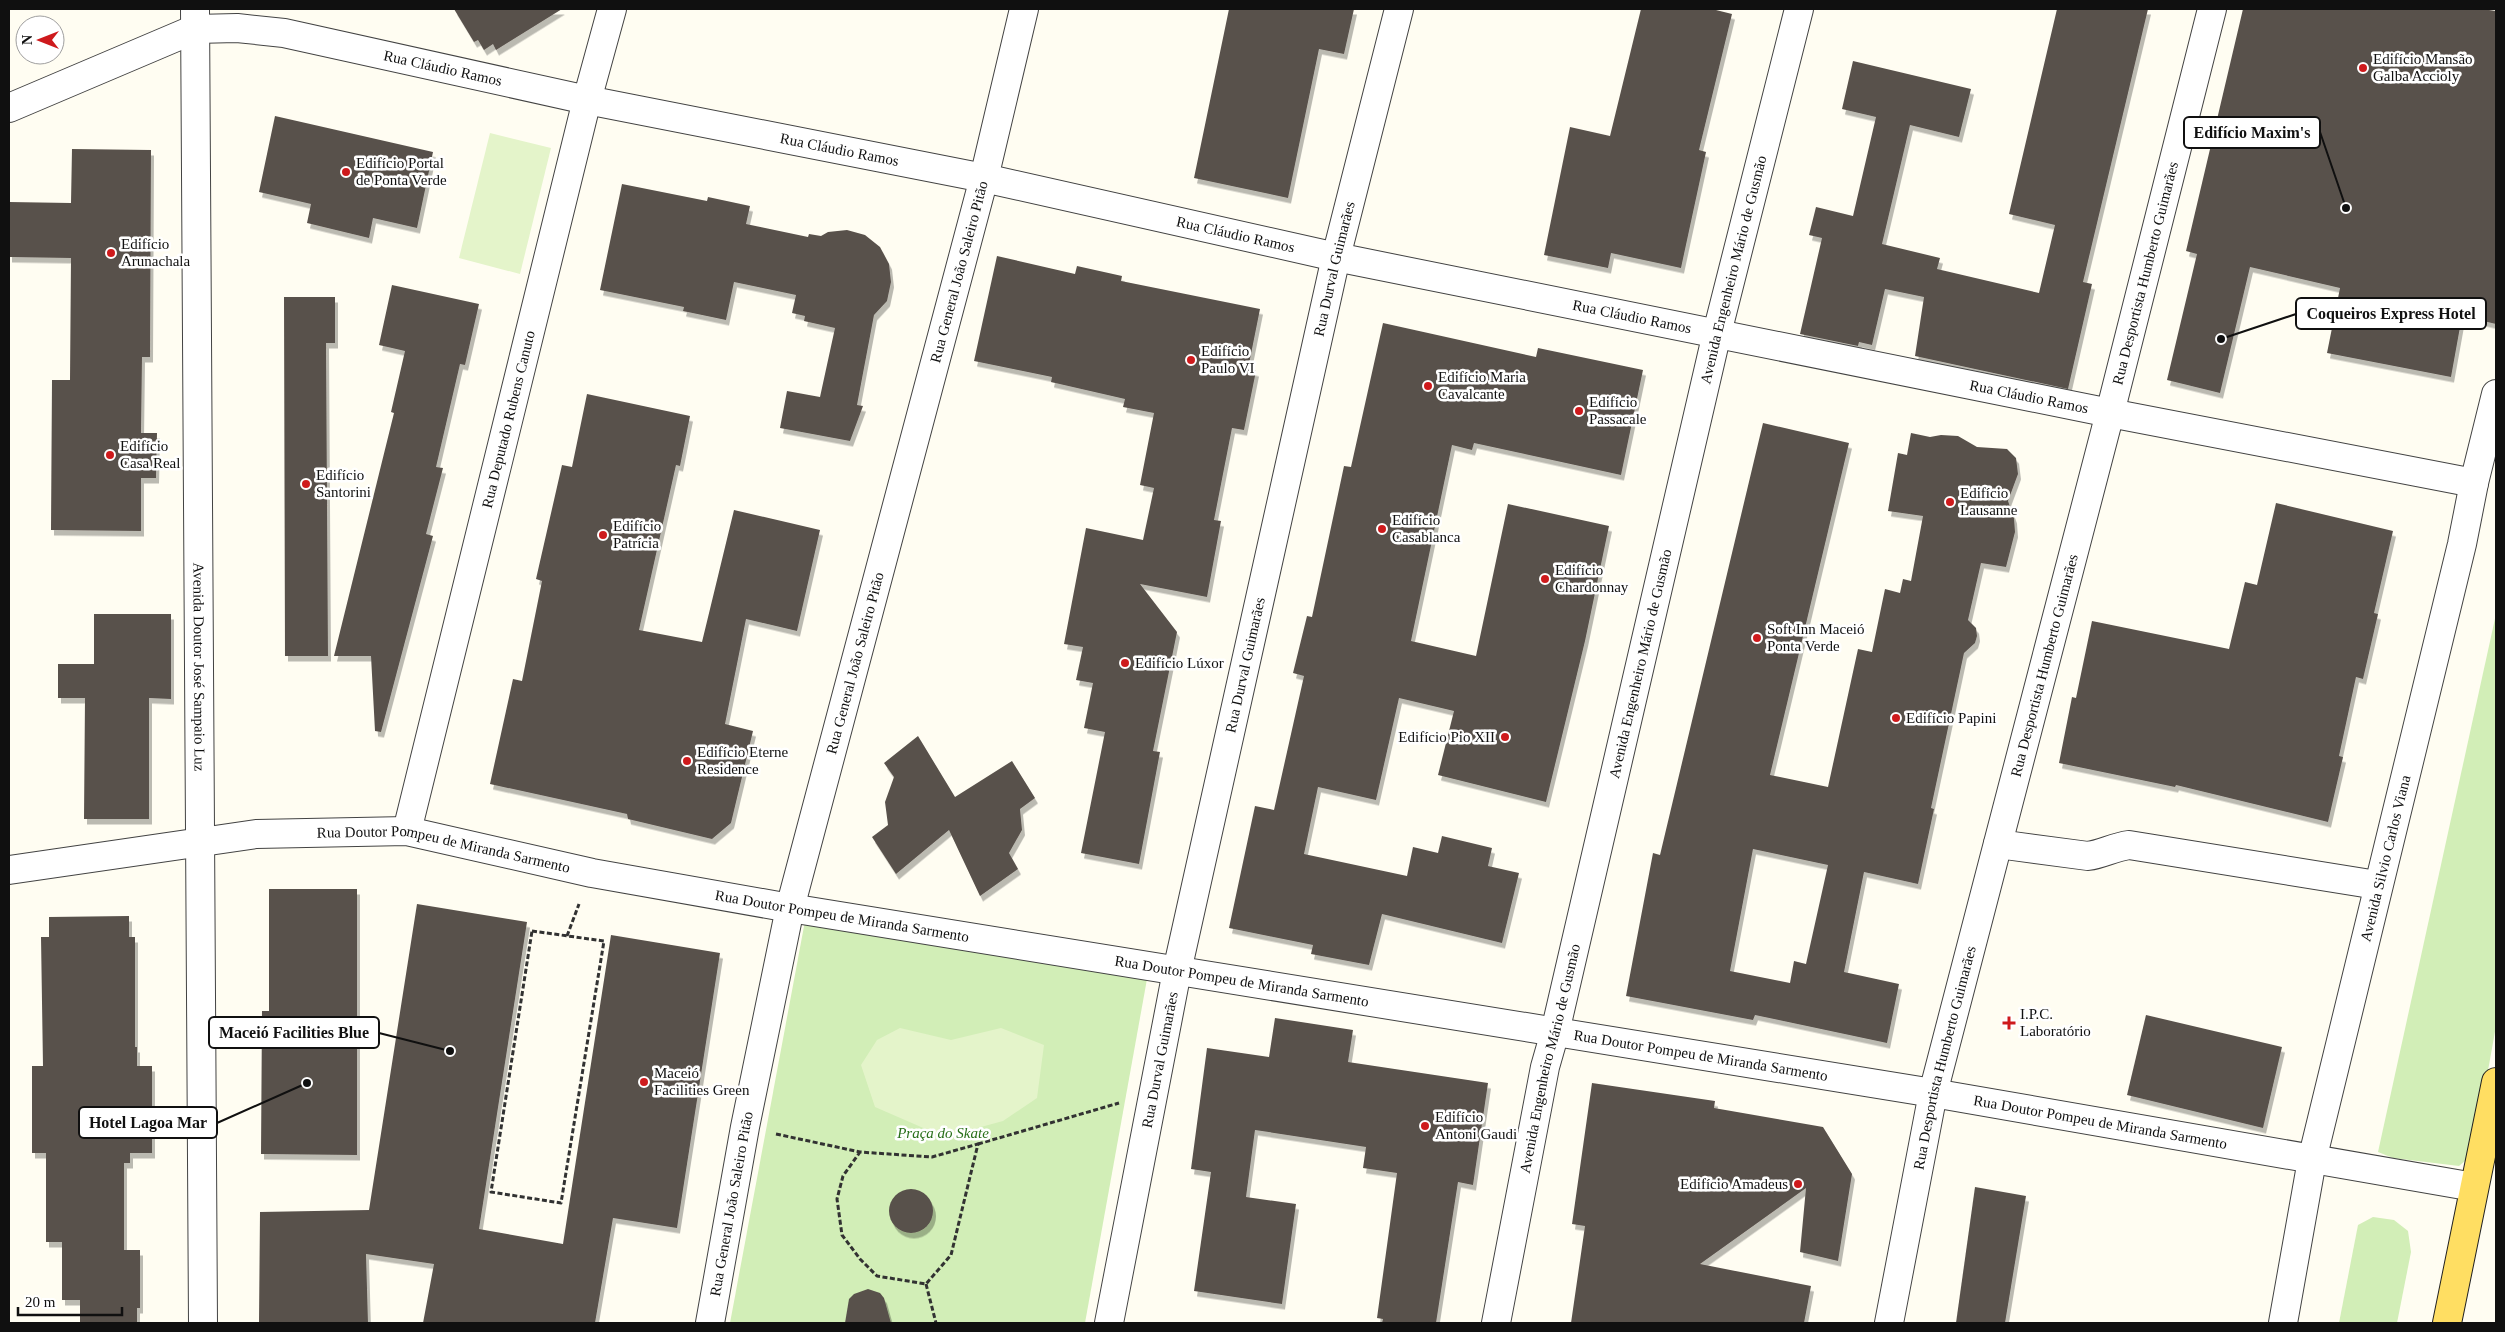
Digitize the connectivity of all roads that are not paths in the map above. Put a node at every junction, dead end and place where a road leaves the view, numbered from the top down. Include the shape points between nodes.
1 (612, 9) edge
2 (1024, 9) edge
3 (1400, 9) edge
4 (1799, 9) edge
5 (2212, 9) edge
6 (195, 19) edge
7 (587, 100) junction
8 (9, 108) edge
9 (984, 178) junction
10 (1336, 257) junction
11 (1717, 333) junction
12 (2496, 394) edge
13 (2110, 413) junction
14 (2474, 483) junction
15 (407, 832) junction
16 (200, 843) junction
17 (1998, 844) junction
18 (9, 870) edge
19 (2377, 885) junction
20 (790, 908) junction
21 (1177, 971) junction
22 (1556, 1032) junction
23 (2496, 1082) edge
24 (1934, 1093) junction
25 (2312, 1160) junction
26 (2474, 1186) junction
27 (202, 1323) edge
28 (710, 1323) edge
29 (1109, 1323) edge
30 (1496, 1323) edge
31 (1889, 1323) edge
32 (2283, 1323) edge
33 (2447, 1323) edge

1 - 7 street, Rua Deputado Rubens Canuto
2 - 9 street, Rua General João Saleiro Pitão
3 - 10 street, Rua Durval Guimarães
4 - 11 street, Avenida Engenheiro Mário de Gusmão
5 - 13 street, Rua Desportista Humberto Guimarães
6 - 7 street, Rua Cláudio Ramos via 284,33
6 - 8 street, Rua Cláudio Ramos
6 - 16 street, Avenida Doutor José Sampaio Luz
7 - 9 street, Rua Cláudio Ramos
7 - 15 street, Rua Deputado Rubens Canuto
9 - 10 street, Rua Cláudio Ramos
9 - 20 street, Rua General João Saleiro Pitão
10 - 11 street, Rua Cláudio Ramos
10 - 21 street, Rua Durval Guimarães
11 - 13 street, Rua Cláudio Ramos
11 - 22 street, Avenida Engenheiro Mário de Gusmão
12 - 14 street, Avenida Silvio Carlos Viana
13 - 14 street, Rua Cláudio Ramos
13 - 17 street, Rua Desportista Humberto Guimarães
14 - 19 street, Avenida Silvio Carlos Viana via 2462,544
15 - 16 street, Rua Doutor Pompeu de Miranda Sarmento via 256,834
15 - 20 street, Rua Doutor Pompeu de Miranda Sarmento via 592,873
16 - 18 street, Rua Doutor Pompeu de Miranda Sarmento
16 - 27 street, Avenida Doutor José Sampaio Luz
17 - 19 street via 2088,856 2129,845
17 - 24 street, Rua Desportista Humberto Guimarães
19 - 25 street, Avenida Silvio Carlos Viana
20 - 21 street, Rua Doutor Pompeu de Miranda Sarmento
20 - 28 street, Rua General João Saleiro Pitão via 745,1127
21 - 22 street, Rua Doutor Pompeu de Miranda Sarmento
21 - 29 street, Rua Durval Guimarães
22 - 24 street, Rua Doutor Pompeu de Miranda Sarmento
22 - 30 street, Avenida Engenheiro Mário de Gusmão via 1545,1067 1526,1158
23 - 26 main road
24 - 25 street, Rua Doutor Pompeu de Miranda Sarmento
24 - 31 street, Rua Desportista Humberto Guimarães
25 - 26 street, Rua Doutor Pompeu de Miranda Sarmento
25 - 32 street, Avenida Silvio Carlos Viana
26 - 33 main road

